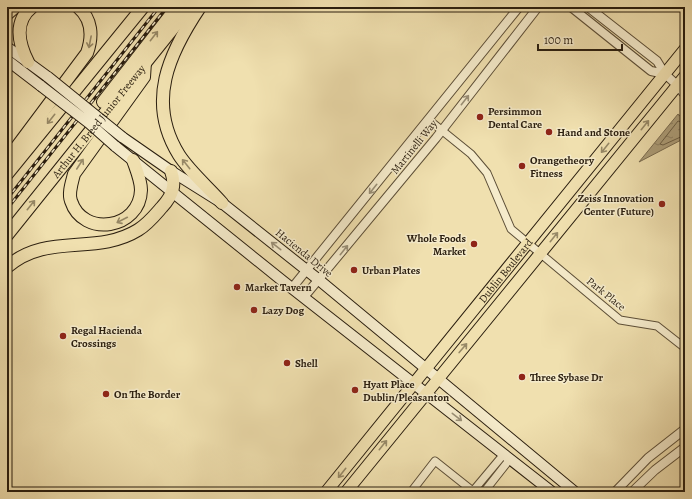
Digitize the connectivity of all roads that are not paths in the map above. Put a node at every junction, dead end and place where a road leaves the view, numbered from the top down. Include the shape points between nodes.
1 (15, 7) edge
2 (32, 7) edge
3 (78, 7) edge
4 (143, 7) edge
5 (177, 7) edge
6 (190, 7) edge
7 (200, 7) edge
8 (519, 7) edge
9 (538, 7) edge
10 (571, 7) edge
11 (588, 7) edge
12 (7, 14) edge
13 (7, 47) edge
14 (685, 49) edge
15 (7, 60) edge
16 (28, 62) junction
17 (145, 62) junction
18 (665, 74) junction
19 (685, 76) edge
20 (681, 86) edge
21 (685, 95) edge
22 (429, 120) junction
23 (442, 131) junction
24 (86, 137) junction
25 (7, 160) edge
26 (132, 160) junction
27 (171, 171) junction
28 (7, 174) edge
29 (172, 192) junction
30 (222, 202) junction
31 (7, 235) edge
32 (528, 244) junction
33 (540, 253) junction
34 (7, 268) edge
35 (307, 270) junction
36 (319, 280) junction
37 (292, 288) junction
38 (304, 297) junction
39 (685, 348) edge
40 (426, 368) junction
41 (438, 378) junction
42 (414, 383) junction
43 (426, 393) junction
44 (685, 429) edge
45 (685, 447) edge
46 (507, 456) junction
47 (326, 492) edge
48 (346, 492) edge
49 (411, 492) edge
50 (474, 492) edge
51 (484, 492) edge
52 (552, 492) edge
53 (575, 492) edge
54 (615, 492) edge
55 (632, 492) edge

1 - 12 highway
2 - 16 highway via 24,17 19,35
3 -> 25 highway via 85,14 92,34 87,53
4 -> 28 highway
24 -> 5 highway via 91,117
6 - 17 highway, Arthur H. Breed Junior Freeway
30 -> 7 highway via 179,155 170,137 163,111 164,81 172,53
8 - 22 street, Martinelli Way
23 -> 9 street, Martinelli Way
10 - 18 street via 651,71
11 - 18 street via 657,61
13 - 16 main road, Hacienda Drive
14 - 18 main road, Dublin Boulevard
15 - 26 main road, bridge via 89,123
16 - 27 main road, Hacienda Drive, bridge via 122,137
17 - 24 highway, Arthur H. Breed Junior Freeway
26 -> 17 highway via 141,189 139,199 129,216 119,223 109,225 92,222 79,214 71,201 74,174 144,77
18 - 20 street
18 -> 32 main road, Dublin Boulevard
19 - 20 main road, Dublin Boulevard
20 - 21 street
33 -> 20 main road, Dublin Boulevard
22 - 23 street, Park Place
22 -> 35 street, Martinelli Way
23 - 32 street, Park Place via 482,165 511,229
36 -> 23 street, Martinelli Way
31 -> 24 highway, Arthur H. Breed Junior Freeway
26 - 29 main road
27 - 29 highway via 174,186
27 - 30 main road, Hacienda Drive
29 - 34 highway via 168,201 149,221 126,236 37,250
29 - 37 main road
35 -> 30 main road, Hacienda Drive
32 - 33 street, Park Place
32 - 40 main road, Dublin Boulevard
33 - 39 street, Park Place via 620,320 657,326
41 -> 33 main road, Dublin Boulevard
35 - 36 main road, Hacienda Drive
35 - 37 street, Martinelli Way
36 - 38 street, Martinelli Way
36 - 40 main road, Hacienda Drive
37 - 38 main road
38 - 42 main road
40 - 41 main road, Hacienda Drive
40 - 42 main road, Dublin Boulevard
41 - 43 main road, Dublin Boulevard
41 - 53 main road, Hacienda Drive
42 - 43 main road
42 -> 47 main road, Dublin Boulevard
43 -> 46 main road
48 -> 43 main road, Dublin Boulevard
44 - 54 street via 648,458
45 - 55 street
46 - 50 street
46 - 51 street
46 - 52 main road
49 - 50 street via 435,461

